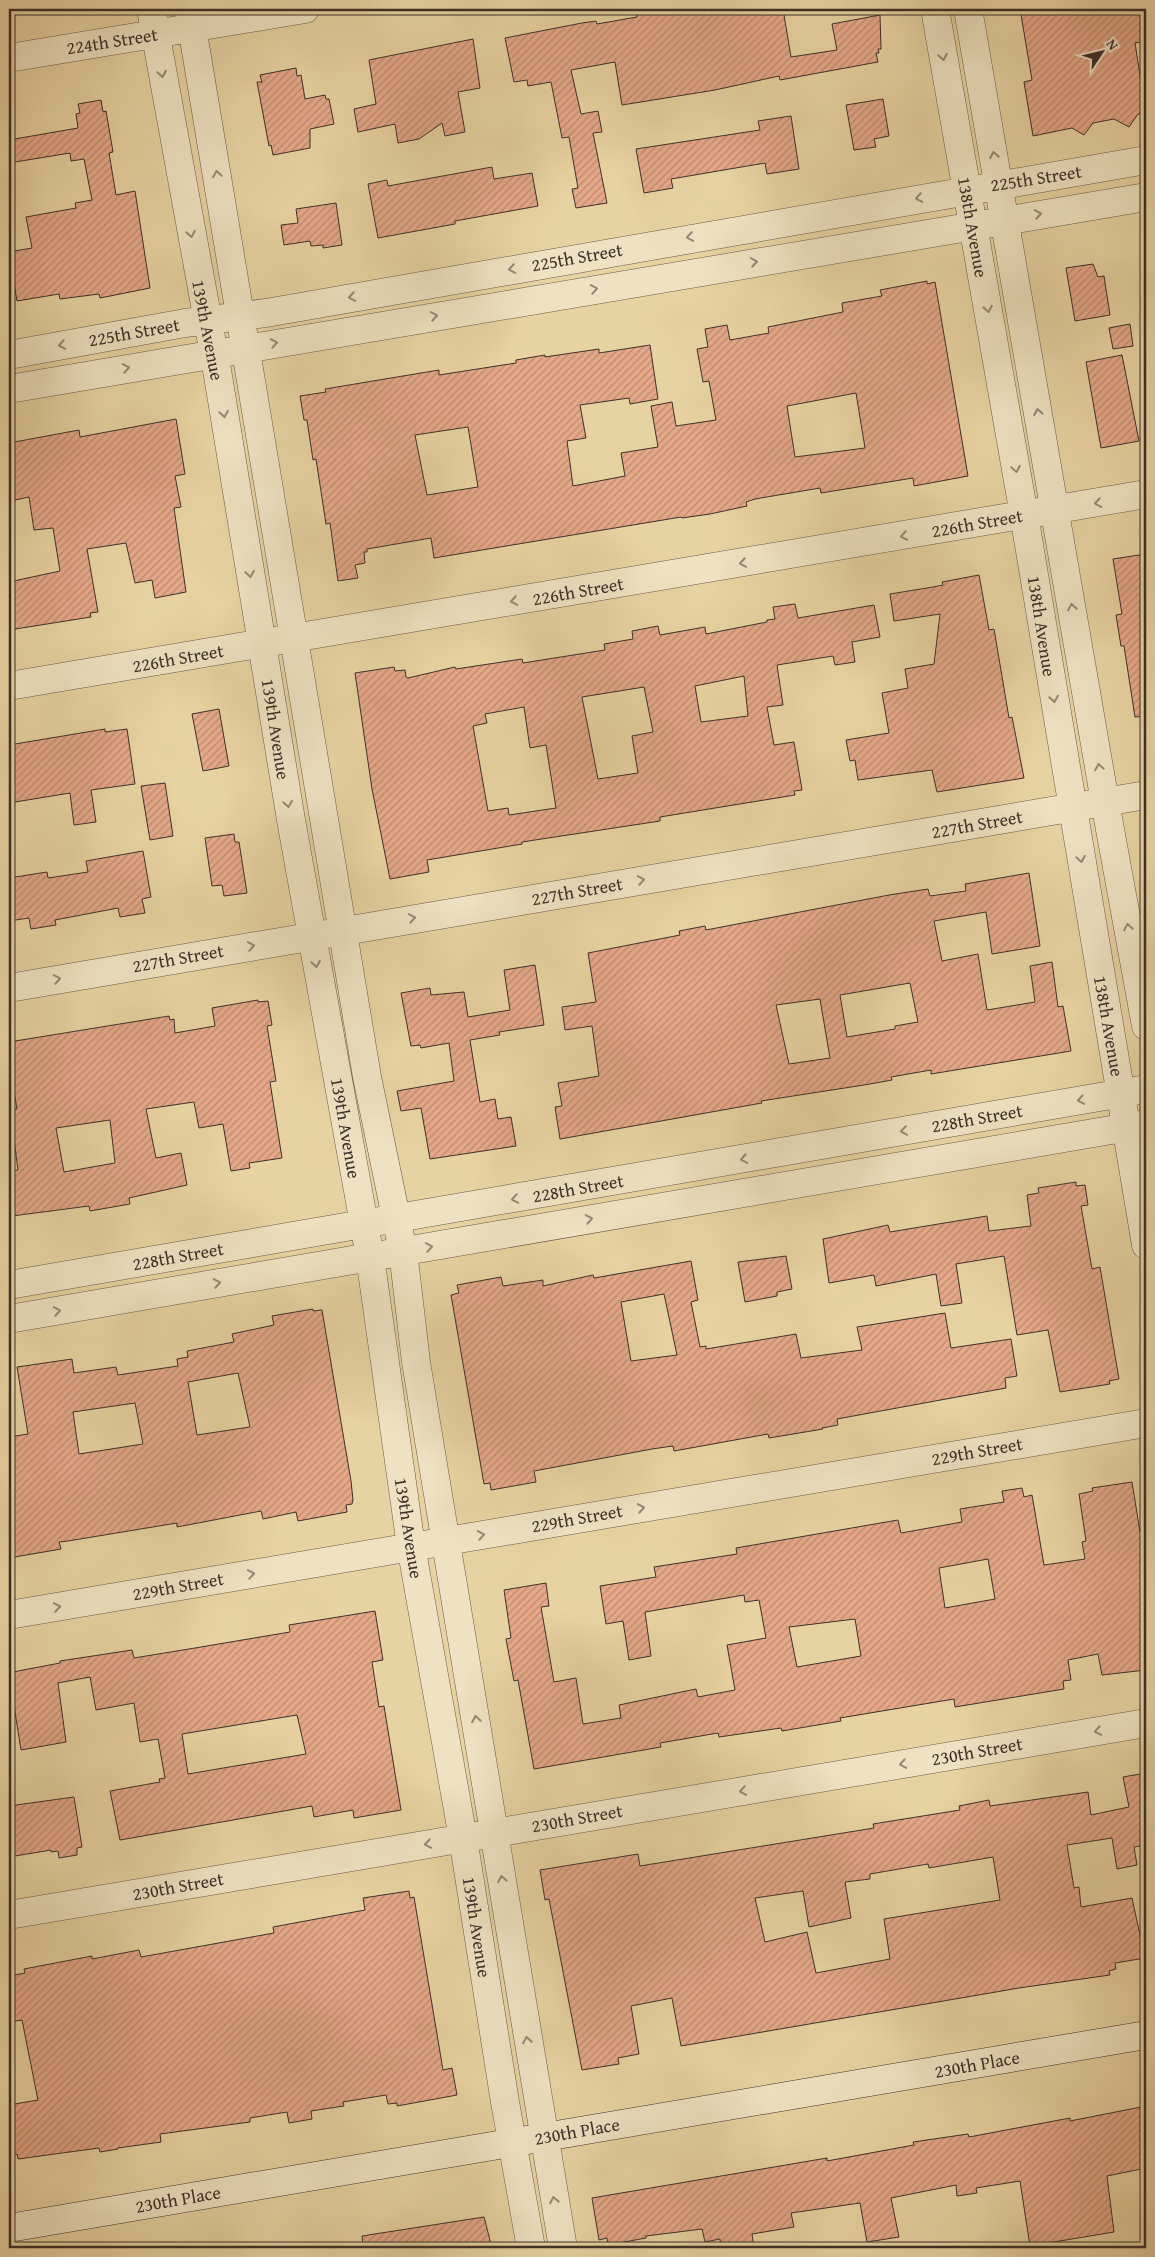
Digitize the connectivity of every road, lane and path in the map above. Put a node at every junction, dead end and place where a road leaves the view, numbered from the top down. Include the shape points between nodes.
1 (305, 9) edge
2 (935, 9) edge
3 (968, 9) edge
4 (191, 18) edge
5 (153, 21) edge
6 (9, 58) edge
7 (1146, 160) edge
8 (999, 184) junction
9 (967, 189) junction
10 (1146, 197) edge
11 (1005, 220) junction
12 (973, 227) junction
13 (240, 315) junction
14 (206, 320) junction
15 (246, 347) junction
16 (213, 353) junction
17 (9, 355) edge
18 (9, 389) edge
19 (1146, 494) edge
20 (1055, 510) junction
21 (1024, 515) junction
22 (294, 639) junction
23 (262, 644) junction
24 (9, 686) edge
25 (1146, 795) edge
26 (1105, 802) junction
27 (1072, 808) junction
28 (344, 930) junction
29 (311, 936) junction
30 (9, 988) edge
31 (1146, 1026) edge
32 (1133, 1091) edge
33 (1136, 1125) edge
34 (396, 1219) junction
35 (364, 1224) junction
36 (1146, 1245) edge
37 (403, 1251) junction
38 (370, 1257) junction
39 (9, 1285) edge
40 (9, 1319) edge
41 (1146, 1423) edge
42 (447, 1540) junction
43 (411, 1546) junction
44 (9, 1615) edge
45 (1146, 1723) edge
46 (495, 1832) junction
47 (463, 1838) junction
48 (9, 1914) edge
49 (1146, 2035) edge
50 (543, 2137) junction
51 (512, 2142) junction
52 (9, 2228) edge
53 (531, 2248) edge
54 (563, 2248) edge

1 - 4 street, 224th Street
2 -> 9 street, 138th Avenue
8 -> 3 street, 138th Avenue
4 - 5 street, 224th Street
13 -> 4 street, 139th Avenue
5 - 6 street, 224th Street
5 -> 14 street, 139th Avenue
7 - 8 street, 225th Street
8 - 9 street, 225th Street
8 - 11 street, 138th Avenue
9 - 12 street, 138th Avenue
9 -> 13 street, 225th Street
11 -> 10 street, 225th Street
11 - 12 street, 225th Street
20 -> 11 street, 138th Avenue
15 -> 12 street, 225th Street
12 -> 21 street, 138th Avenue
13 - 14 street, 225th Street
13 - 15 street, 139th Avenue
14 - 16 street, 139th Avenue
14 -> 17 street, 225th Street
15 - 16 street, 225th Street
15 - 22 street, 139th Avenue
18 -> 16 street, 225th Street
16 -> 23 street, 139th Avenue
19 -> 20 street, 226th Street
20 - 21 street, 226th Street
26 -> 20 street, 138th Avenue
21 -> 22 street, 226th Street
21 -> 27 street, 138th Avenue
22 - 23 street, 226th Street
22 - 28 street, 139th Avenue
23 - 24 street, 226th Street
23 -> 29 street, 139th Avenue
25 - 26 street, 227th Street
26 - 27 street, 227th Street
31 -> 26 street, 138th Avenue
28 -> 27 street, 227th Street
27 -> 32 street, 138th Avenue
28 - 29 street, 227th Street
28 - 34 street, 139th Avenue via 367,1077
30 -> 29 street, 227th Street
29 -> 35 street, 139th Avenue
32 - 33 street, 138th Avenue
32 -> 34 street, 228th Street
33 - 36 street, 138th Avenue
37 -> 33 street, 228th Street
34 - 35 street, 228th Street
34 - 37 street, 139th Avenue
35 - 38 street, 139th Avenue
35 - 39 street, 228th Street
37 - 38 street, 228th Street
37 - 42 street, 139th Avenue via 416,1362
40 -> 38 street, 228th Street
38 - 43 street, 139th Avenue
42 -> 41 street, 229th Street
42 - 43 street, 229th Street
46 -> 42 street, 139th Avenue
44 -> 43 street, 229th Street
43 - 47 street, 139th Avenue
45 -> 46 street, 230th Street
46 - 47 street, 230th Street
50 -> 46 street, 139th Avenue
47 -> 48 street, 230th Street
47 - 51 street, 139th Avenue
49 - 50 street, 230th Place
50 - 51 street, 230th Place
54 -> 50 street, 139th Avenue
51 - 52 street, 230th Place
51 - 53 street, 139th Avenue

